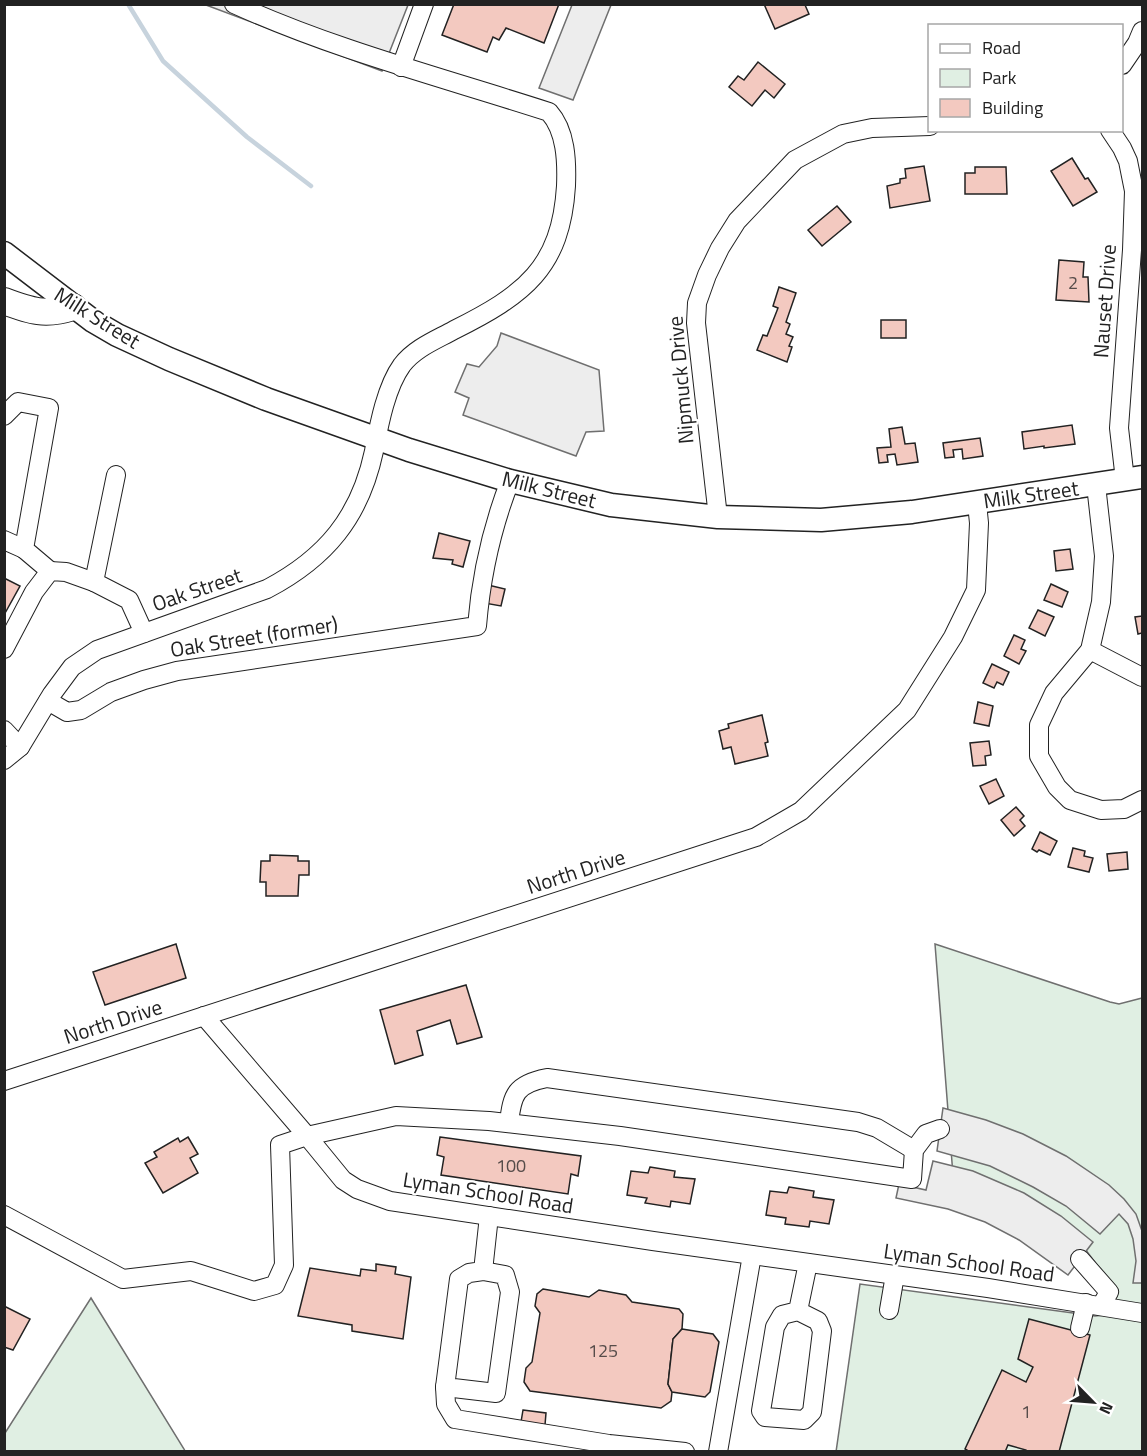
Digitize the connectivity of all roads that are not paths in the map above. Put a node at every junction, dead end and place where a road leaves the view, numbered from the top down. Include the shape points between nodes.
1 (234, 4) edge
2 (424, 4) edge
3 (1143, 31) edge
4 (1123, 63) edge
5 (400, 67) junction
6 (928, 126) edge
7 (1111, 132) edge
8 (4, 253) edge
9 (4, 301) edge
10 (73, 307) junction
11 (4, 416) edge
12 (376, 439) junction
13 (116, 475) dead end
14 (1134, 479) edge
15 (510, 481) junction
16 (1096, 485) junction
17 (976, 502) junction
18 (718, 517) junction
19 (4, 540) edge
20 (24, 549) junction
21 (50, 571) junction
22 (94, 582) junction
23 (144, 633) junction
24 (4, 649) edge
25 (1090, 650) junction
26 (1143, 677) edge
27 (48, 701) junction
28 (4, 730) edge
29 (20, 747) junction
30 (4, 760) edge
31 (1143, 800) edge
32 (204, 1016) junction
33 (4, 1081) edge
34 (509, 1123) junction
35 (940, 1129) dead end
36 (307, 1136) junction
37 (914, 1150) junction
38 (4, 1215) edge
39 (489, 1216) junction
40 (752, 1255) junction
41 (1080, 1259) dead end
42 (808, 1263) junction
43 (483, 1271) junction
44 (895, 1275) junction
45 (1093, 1305) junction
46 (798, 1311) junction
47 (889, 1311) dead end
48 (1143, 1313) edge
49 (1080, 1328) dead end
50 (445, 1387) junction
51 (685, 1452) edge
52 (718, 1452) edge

1 - 5 street, Oak Street
2 - 5 street
3 - 4 street
5 - 12 street, Oak Street via 549,112 561,132 567,179 560,232 543,266 529,284 498,306 423,346 403,365
6 - 18 street, Nipmuck Drive via 872,128 843,134 795,160 737,221 720,248 707,275 696,322
7 - 14 street, Nauset Drive via 1128,161 1134,191 1119,428
8 - 10 main road, Milk Street
9 - 10 highway via 45,313
10 - 12 main road, Milk Street via 117,335 169,359
11 - 20 street via 18,402 49,408
12 - 15 main road, Milk Street
12 - 23 street, Oak Street via 351,516 313,560 267,589
13 - 22 street
14 - 16 main road, Milk Street
15 - 18 main road, Milk Street via 610,505
15 - 27 street, Oak Street (former) via 484,570 477,626 177,672 111,692 81,710 67,712
16 - 17 main road, Milk Street
16 - 25 street via 1104,556 1101,602
17 - 18 main road, Milk Street via 821,520
17 - 32 street, North Drive via 976,590 953,637 907,710 801,811 756,837
19 - 20 street
20 - 21 street
21 - 22 street
21 - 24 street via 34,592
22 - 23 street via 129,600
23 - 27 street, Oak Street via 97,650 72,667
25 - 26 street
25 - 31 street via 1054,693 1039,725 1039,756 1056,787 1070,800 1101,810 1124,809
27 - 29 street, Oak Street
28 - 29 street
29 - 30 street, Oak Street
32 - 33 street, North Drive
32 - 36 street, Lyman School Road
34 - 36 street via 396,1116
34 - 37 street via 912,1179
34 - 37 street via 516,1091 530,1081 547,1078 858,1122 877,1128
35 - 37 street via 926,1134
36 - 38 street via 280,1145 284,1264 275,1285 254,1291 191,1271 123,1279
36 - 39 street, Lyman School Road via 343,1180 365,1192 390,1201
39 - 40 street, Lyman School Road
39 - 43 street
40 - 42 street, Lyman School Road
40 - 52 street
41 - 45 street via 1108,1292
42 - 44 street, Lyman School Road
42 - 46 street
43 - 50 street via 459,1279
43 - 50 street via 505,1275 510,1292 496,1393
44 - 45 street, Lyman School Road
44 - 47 street
45 - 48 street, Lyman School Road
45 - 49 street
46 - 46 street via 782,1315 775,1327 761,1411 765,1417 804,1420 812,1413 822,1331 818,1321
50 - 51 street via 446,1404 455,1419

